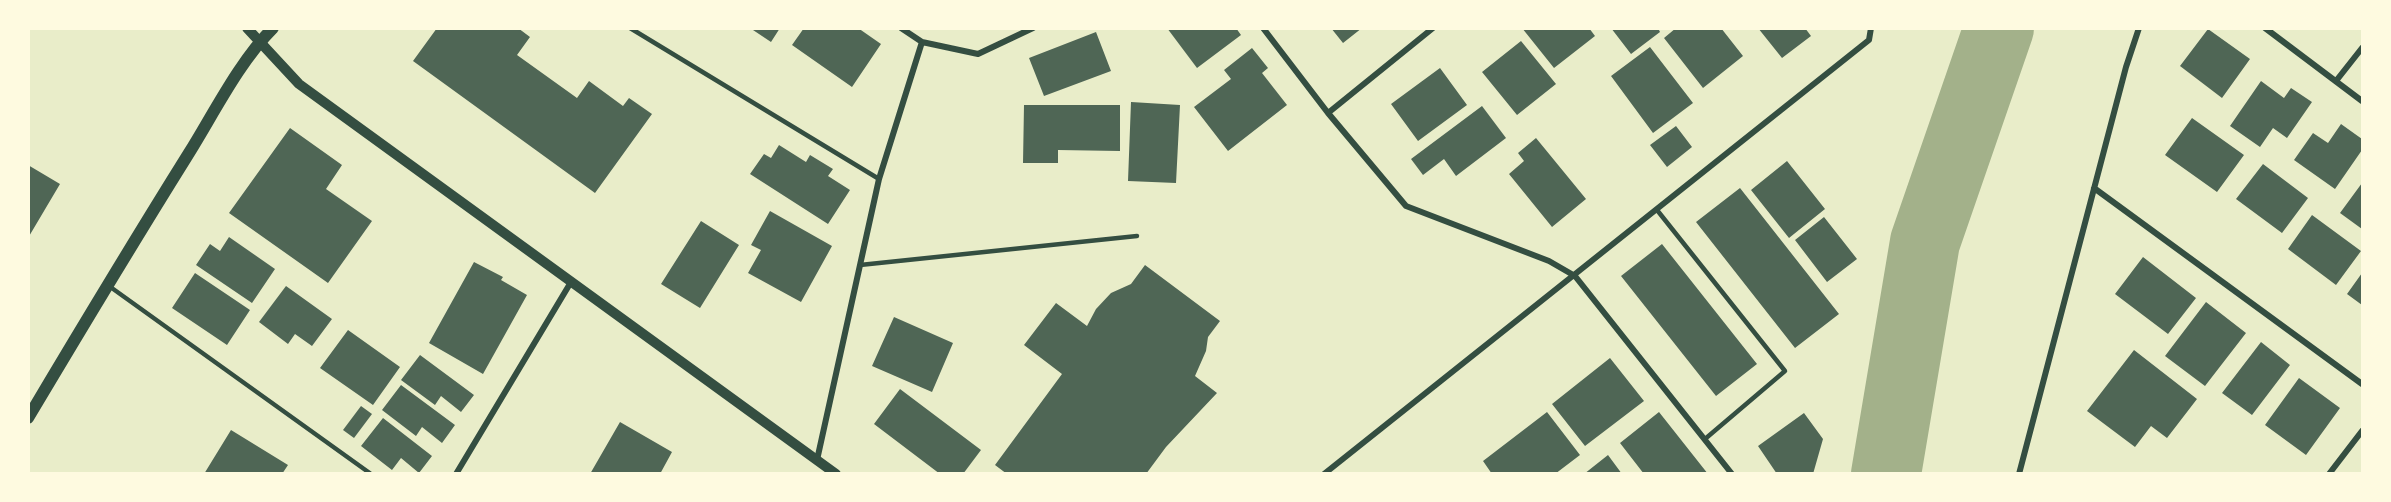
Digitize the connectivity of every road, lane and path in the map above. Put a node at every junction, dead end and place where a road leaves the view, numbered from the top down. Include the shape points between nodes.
1 (248, 28) edge
2 (273, 28) edge
3 (630, 28) edge
4 (901, 28) edge
5 (1033, 28) edge
6 (1263, 28) edge
7 (1433, 28) edge
8 (1871, 28) edge
9 (2139, 28) edge
10 (2265, 28) edge
11 (259, 42) junction
12 (922, 42) junction
13 (2362, 48) edge
14 (2336, 81) junction
15 (2362, 101) edge
16 (1328, 112) junction
17 (879, 179) junction
18 (2094, 188) junction
19 (1657, 210) junction
20 (1137, 237) dead end
21 (860, 265) junction
22 (1575, 276) junction
23 (571, 282) junction
24 (107, 284) junction
25 (2362, 384) edge
26 (28, 418) edge
27 (2362, 431) edge
28 (1705, 440) junction
29 (817, 460) junction
30 (371, 474) edge
31 (456, 474) edge
32 (836, 474) edge
33 (1324, 474) edge
34 (1732, 474) edge
35 (2019, 474) edge
36 (2329, 474) edge

1 - 11 street
2 - 11 main road
3 - 17 lane
4 - 12 street
5 - 12 street via 978,54
6 - 16 street
7 - 16 street
8 - 19 street via 1869,40
9 - 18 street
10 - 14 street
11 - 23 street via 299,84
11 - 24 main road
12 - 17 street
13 - 14 street
14 - 15 street
16 - 22 street via 1406,206 1549,261
17 - 21 street
18 - 25 street
18 - 35 street
19 - 22 street
19 - 28 lane via 1785,371
20 - 21 lane
21 - 29 street
22 - 28 street
22 - 33 street
23 - 29 street
23 - 31 street
24 - 26 main road
24 - 30 lane
27 - 36 street
28 - 34 street
29 - 32 street

